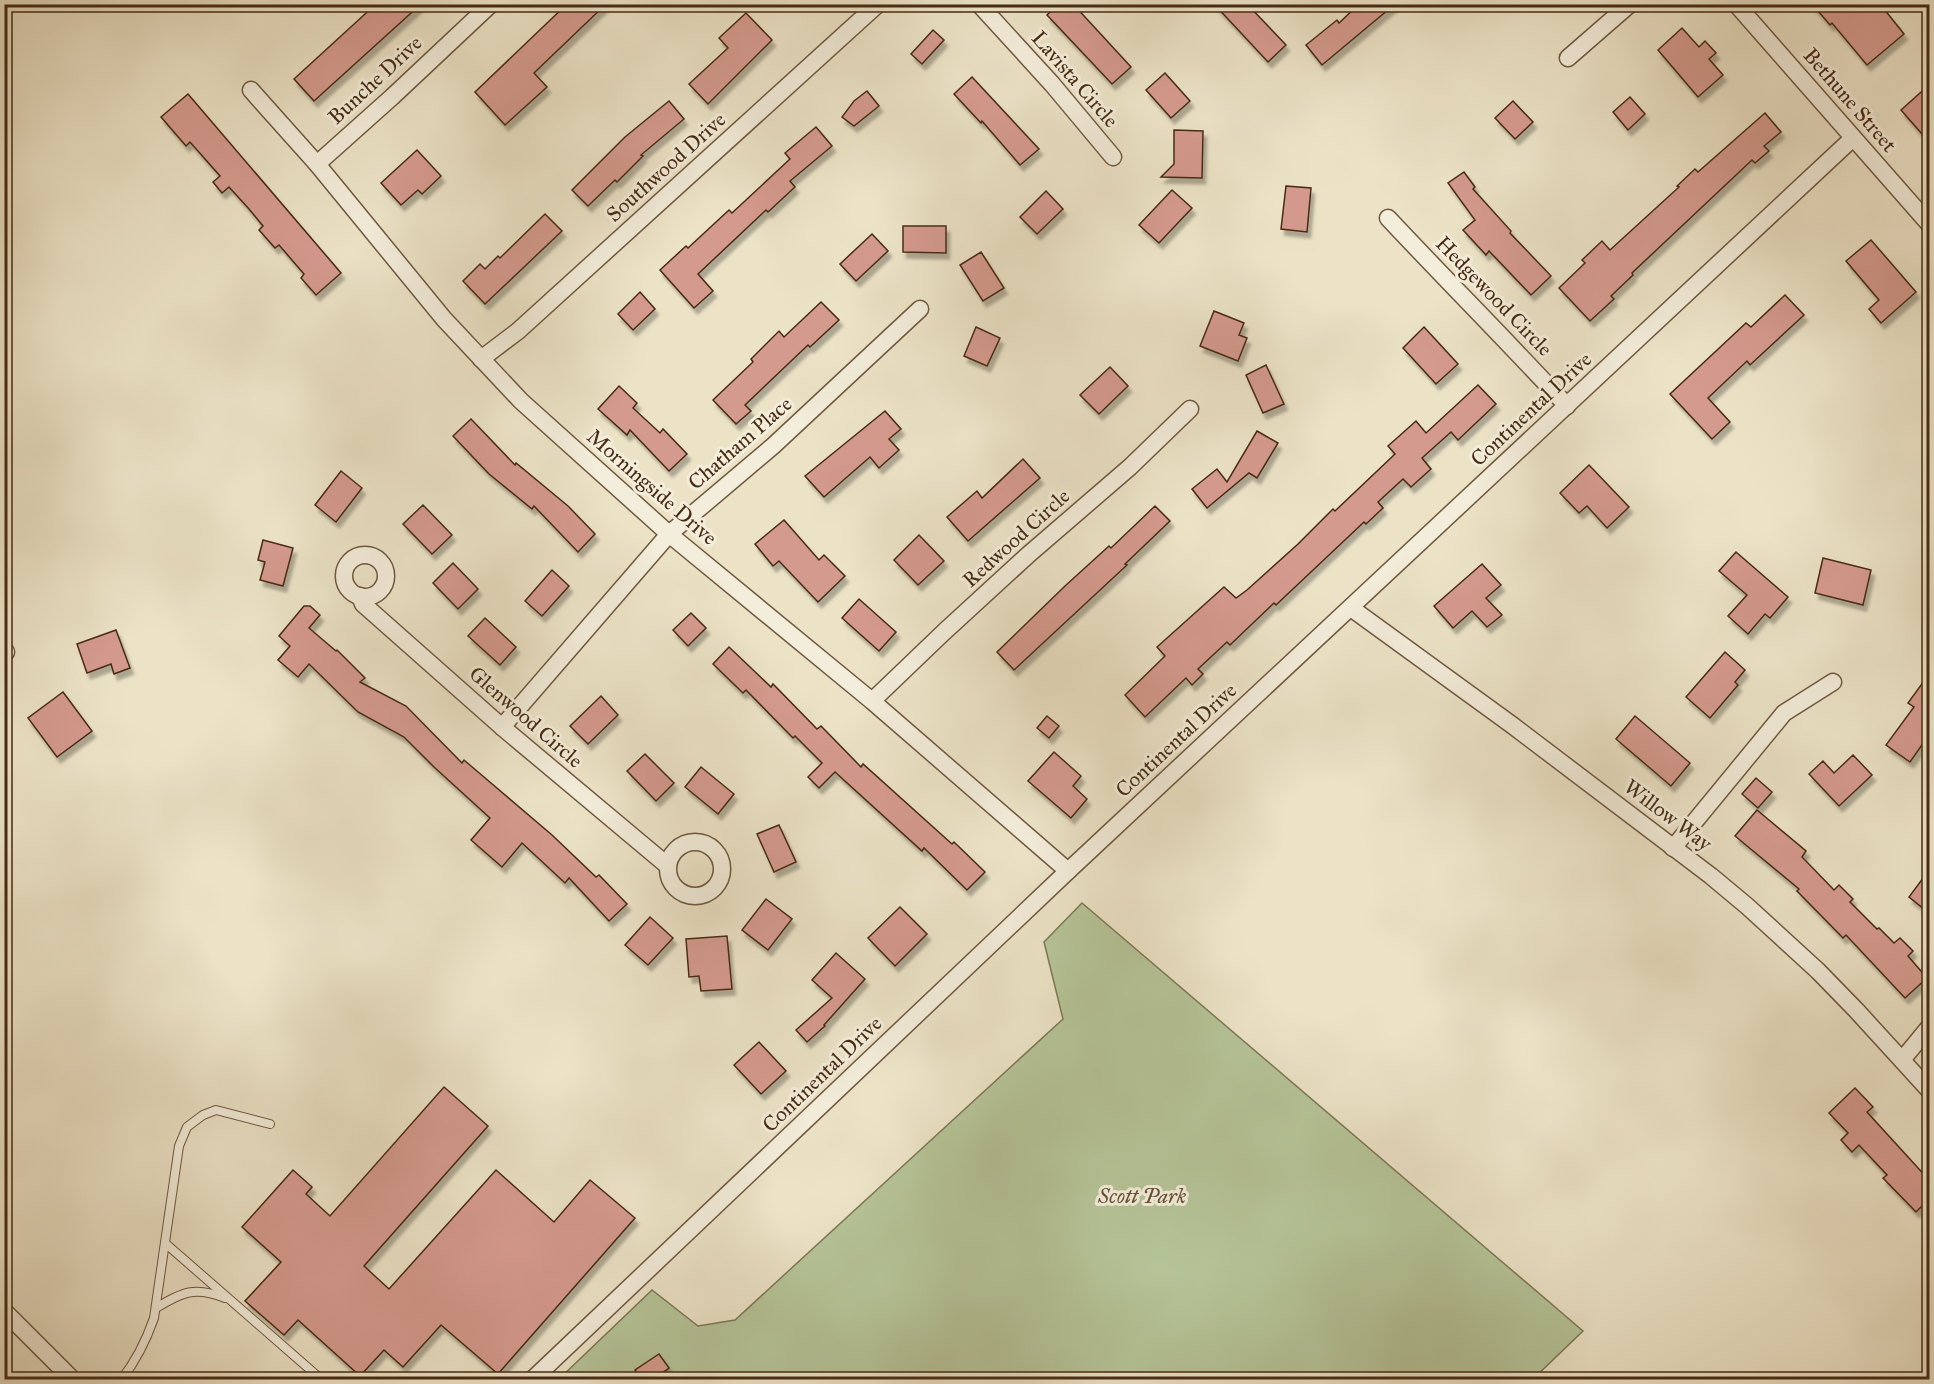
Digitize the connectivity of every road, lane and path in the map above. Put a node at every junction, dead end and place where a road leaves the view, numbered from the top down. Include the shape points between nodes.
1 (490, 4) edge
2 (878, 4) edge
3 (979, 4) edge
4 (1630, 4) edge
5 (1736, 4) edge
6 (1568, 58) dead end
7 (251, 90) dead end
8 (1853, 138) junction
9 (1113, 157) dead end
10 (317, 164) junction
11 (1388, 218) dead end
12 (1929, 225) edge
13 (920, 309) dead end
14 (481, 359) junction
15 (1567, 406) junction
16 (1190, 409) dead end
17 (669, 534) junction
18 (360, 596) dead end
19 (1351, 608) junction
20 (1833, 682) dead end
21 (872, 701) junction
22 (502, 728) junction
23 (1673, 848) junction
24 (668, 866) dead end
25 (1068, 871) junction
26 (1929, 1026) edge
27 (1902, 1060) junction
28 (1929, 1091) edge
29 (270, 1124) dead end
30 (165, 1243) junction
31 (231, 1300) junction
32 (156, 1308) junction
33 (4, 1311) edge
34 (74, 1380) edge
35 (121, 1380) edge
36 (322, 1380) edge
37 (532, 1380) edge

1 - 10 street, Bunche Drive
2 - 14 street, Southwood Drive via 518,331
3 - 9 street, Lavista Circle
4 - 6 street
5 - 8 street, Bethune Street
7 - 10 street, Morningside Drive
8 - 12 street, Bethune Street
8 - 15 street, Continental Drive
10 - 14 street, Morningside Drive
11 - 15 street, Hedgewood Circle
13 - 17 street, Chatham Place via 773,446
14 - 17 street, Morningside Drive via 521,401
15 - 19 street, Continental Drive
16 - 21 street, Redwood Circle
17 - 21 street, Morningside Drive
17 - 22 street, Chatham Place
18 - 22 street, Glenwood Circle via 363,604
19 - 23 street, Willow Way
19 - 25 street, Continental Drive
20 - 23 street via 1784,713
21 - 25 street, Morningside Drive
22 - 24 street, Glenwood Circle
23 - 27 street, Willow Way via 1747,906 1818,971
25 - 37 street, Continental Drive
26 - 27 street
27 - 28 street, Willow Way
29 - 30 lane via 216,1110 187,1127 179,1146
30 - 31 lane
30 - 32 lane
31 - 32 lane via 195,1290
31 - 36 lane
32 - 35 lane via 146,1340
33 - 34 street

